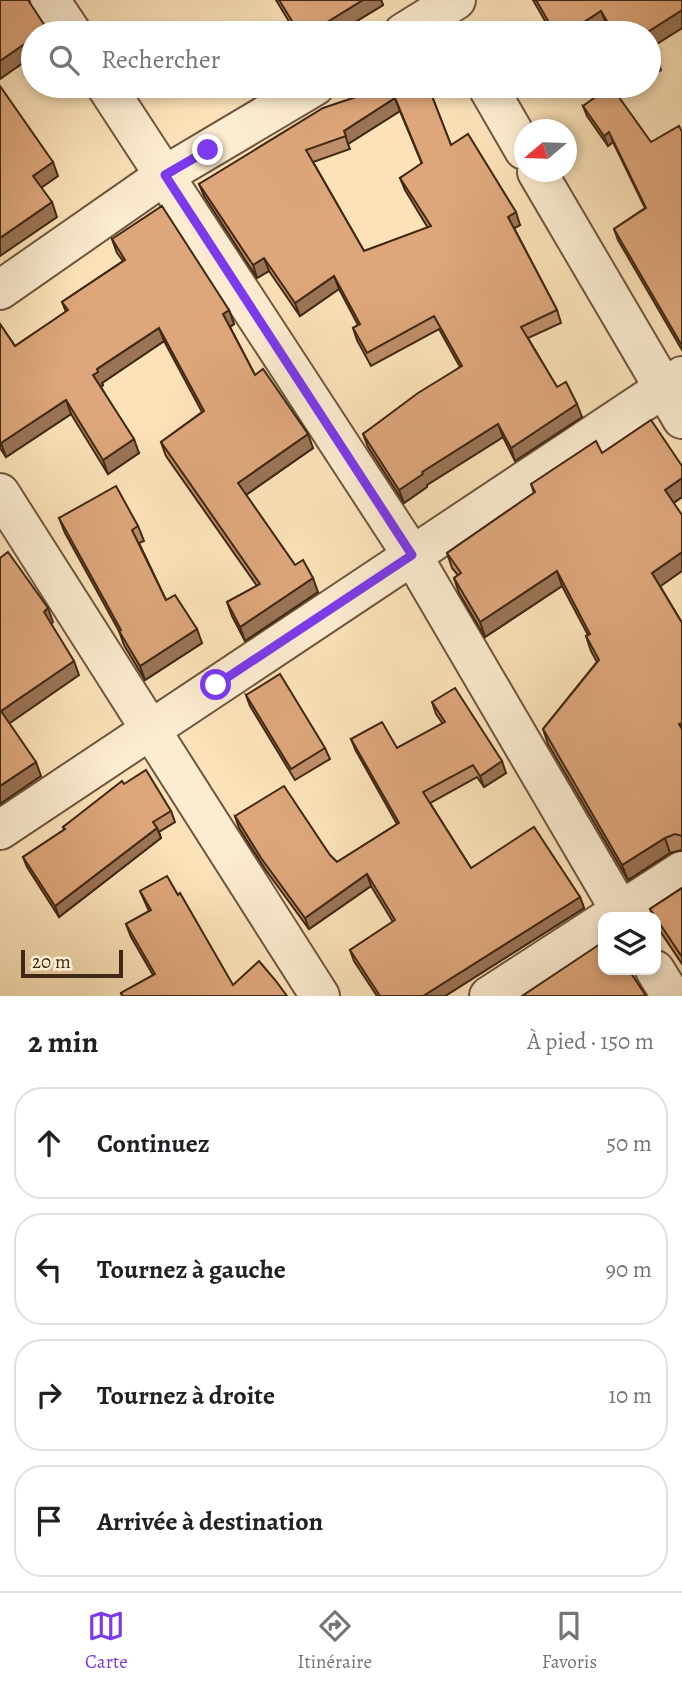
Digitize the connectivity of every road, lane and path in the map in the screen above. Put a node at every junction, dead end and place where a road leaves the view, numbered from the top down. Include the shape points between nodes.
1 (50, 0) edge
2 (448, 11) edge
3 (64, 21) edge
4 (428, 21) edge
5 (114, 98) edge
6 (295, 98) edge
7 (494, 98) edge
8 (514, 133) edge
9 (165, 175) junction
10 (543, 182) edge
11 (0, 290) edge
12 (676, 395) edge
13 (0, 493) edge
14 (412, 555) junction
15 (151, 729) junction
16 (0, 830) edge
17 (682, 871) edge
18 (612, 912) edge
19 (622, 912) edge
20 (598, 928) edge
21 (658, 975) edge
22 (320, 996) edge
23 (489, 996) edge
24 (671, 996) edge

1 - 3 street
2 - 4 street
5 - 9 street
6 - 9 street
7 - 8 street
9 - 11 street
9 - 14 street
10 - 12 street
12 - 14 street
13 - 15 street
14 - 15 street
14 - 18 street
15 - 16 street
15 - 22 street
17 - 19 street
20 - 23 street
21 - 24 street

